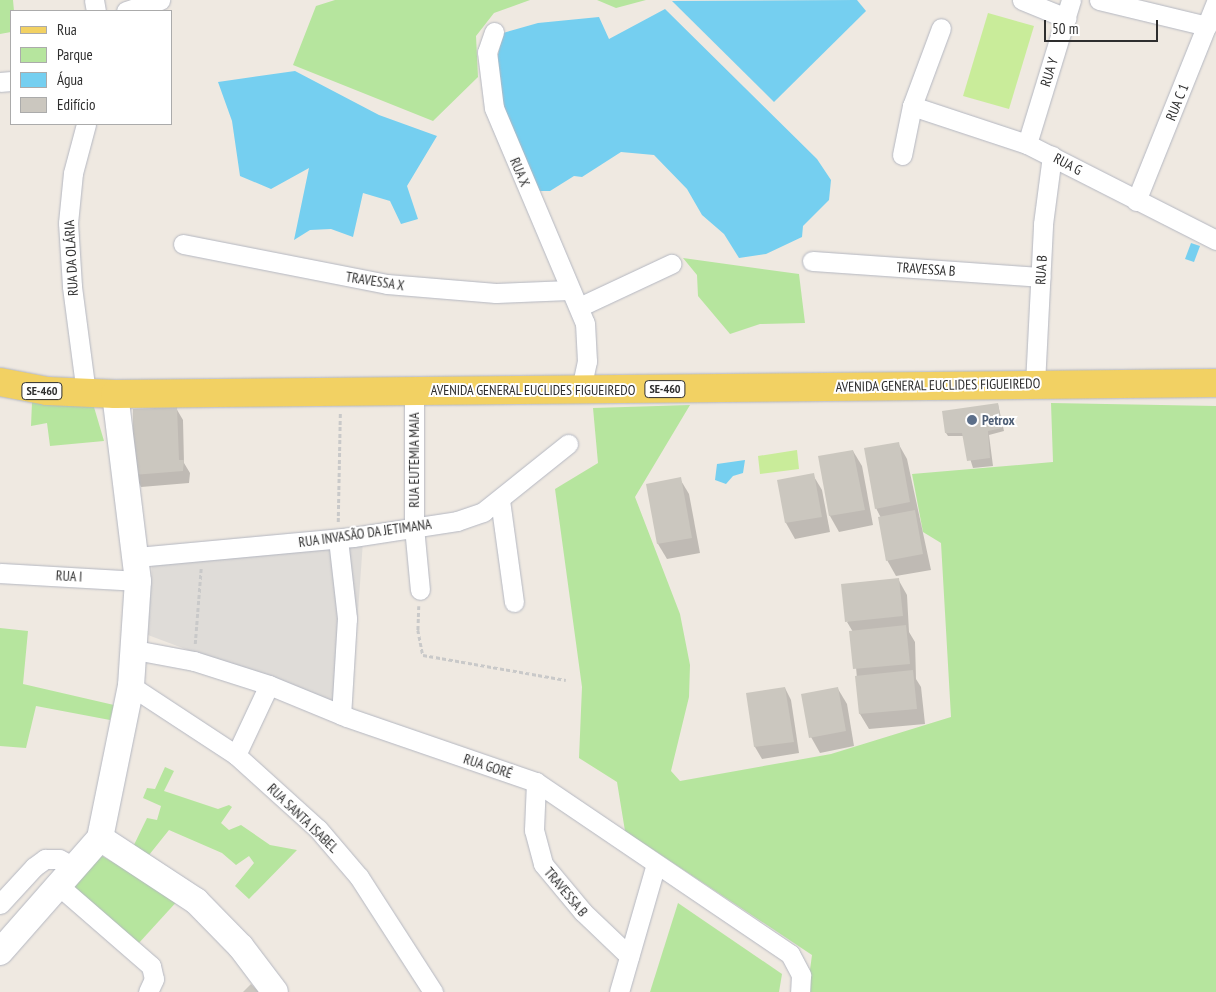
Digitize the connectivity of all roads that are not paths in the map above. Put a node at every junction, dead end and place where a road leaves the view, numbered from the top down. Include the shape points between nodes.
1 (160, 0) edge
2 (1022, 0) edge
3 (1071, 0) edge
4 (1099, 0) edge
5 (1216, 2) edge
6 (129, 10) edge
7 (1066, 18) junction
8 (1207, 26) junction
9 (941, 28) dead end
10 (494, 32) dead end
11 (912, 106) junction
12 (86, 125) edge
13 (1027, 144) junction
14 (902, 155) dead end
15 (1052, 156) junction
16 (1136, 201) junction
17 (1216, 240) edge
18 (183, 244) dead end
19 (812, 261) dead end
20 (671, 264) dead end
21 (1040, 277) junction
22 (569, 290) junction
23 (579, 307) junction
24 (0, 382) edge
25 (1216, 383) edge
26 (1035, 384) junction
27 (581, 390) junction
28 (414, 391) junction
29 (86, 393) junction
30 (115, 394) junction
31 (568, 444) dead end
32 (500, 500) junction
33 (414, 527) junction
34 (338, 539) junction
35 (138, 569) junction
36 (0, 573) edge
37 (420, 590) road end
38 (514, 602) dead end
39 (135, 650) junction
40 (269, 685) junction
41 (131, 686) junction
42 (341, 715) junction
43 (236, 755) junction
44 (536, 782) junction
45 (100, 838) junction
46 (656, 864) junction
47 (67, 877) junction
48 (3, 897) edge
49 (0, 952) edge
50 (629, 956) junction
51 (148, 992) edge
52 (275, 992) edge
53 (434, 992) edge
54 (619, 992) edge
55 (800, 992) edge

1 - 6 street
2 - 7 street
3 - 7 street, RUA Y
4 - 8 street
5 - 8 street, RUA C 1
7 - 13 street, RUA Y
8 - 16 street, RUA C 1
9 - 11 street
10 - 22 street, RUA X via 487,52 494,108
11 - 13 street, RUA G
11 - 14 street
12 - 29 street, RUA DA OLÁRIA via 73,173 68,224 72,286
13 - 15 street, RUA G
15 - 16 street, RUA G
15 - 21 street, RUA B
16 - 17 street, RUA G
18 - 22 street, TRAVESSA X via 387,284 496,292
19 - 21 street, TRAVESSA B
20 - 23 street
21 - 26 street, RUA B
22 - 23 street, RUA X
23 - 27 street, RUA X via 585,323 587,350
24 - 29 main road, AVENIDA GENERAL EUCLIDES FIGUEIREDO / SE-460 via 46,391
25 - 26 main road, AVENIDA GENERAL EUCLIDES FIGUEIREDO / SE-460
26 - 27 main road, AVENIDA GENERAL EUCLIDES FIGUEIREDO / SE-460
27 - 28 main road, AVENIDA GENERAL EUCLIDES FIGUEIREDO / SE-460
28 - 30 main road, AVENIDA GENERAL EUCLIDES FIGUEIREDO / SE-460
28 - 33 street, RUA EUTEMIA MAIA
29 - 30 main road, AVENIDA GENERAL EUCLIDES FIGUEIREDO / SE-460
30 - 35 street
31 - 32 street, RUA INVASÃO DA JETIMANA
32 - 33 street, RUA INVASÃO DA JETIMANA via 474,516
32 - 38 street
33 - 34 street, RUA INVASÃO DA JETIMANA
33 - 37 street, RUA EUTEMIA MAIA
34 - 35 street, RUA INVASÃO DA JETIMANA via 202,552
34 - 42 street via 347,618
35 - 36 street, RUA I
35 - 39 street
39 - 40 street, RUA GORÉ via 194,661
39 - 41 street
40 - 42 street, RUA GORÉ
40 - 43 street
41 - 43 street, RUA SANTA ISABEL
41 - 45 street
42 - 44 street, RUA GORÉ
43 - 53 street, RUA SANTA ISABEL via 318,829 348,861
44 - 46 street, RUA GORÉ
44 - 50 street, TRAVESSA B via 534,830 543,864 583,912
45 - 47 street
45 - 52 street via 196,901 241,947
46 - 50 street
46 - 55 street, RUA GORÉ via 790,954 799,965
47 - 48 street via 59,859 45,859
47 - 49 street
47 - 51 street via 151,966 154,979
50 - 54 street

